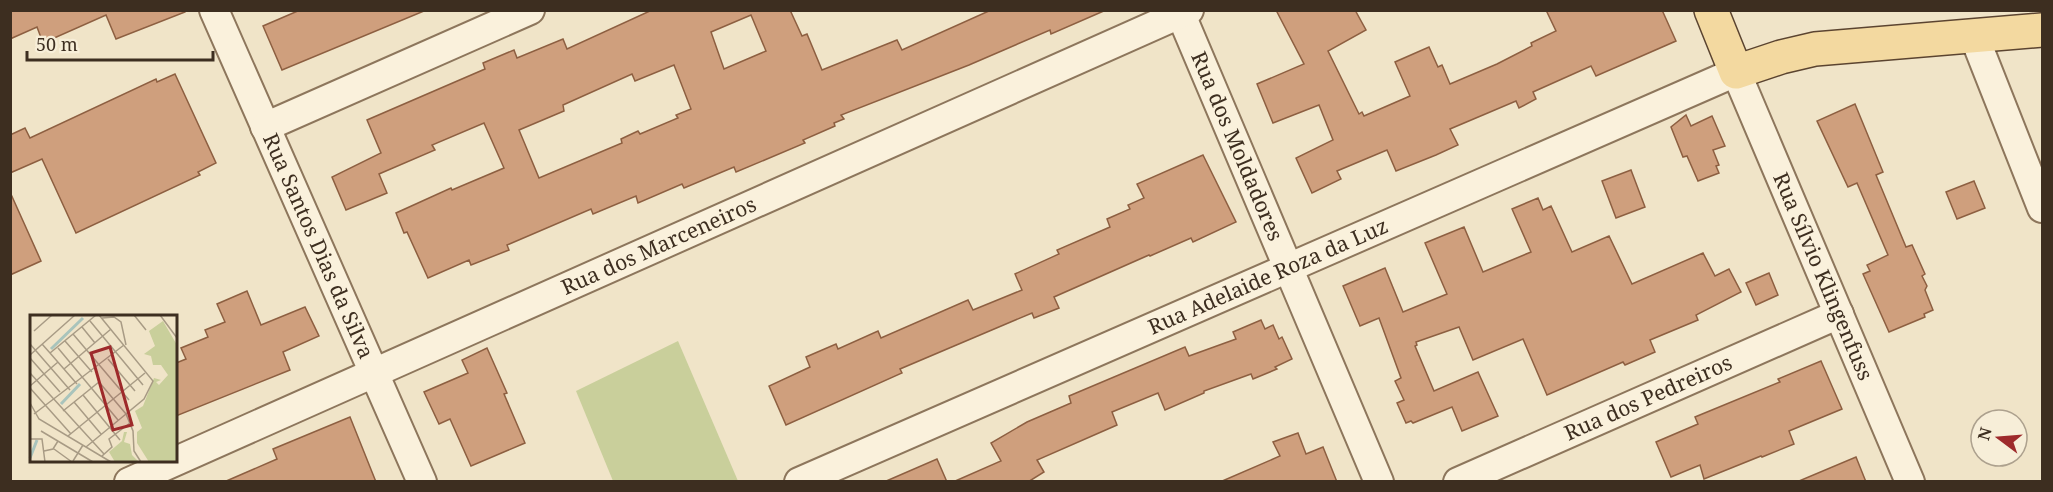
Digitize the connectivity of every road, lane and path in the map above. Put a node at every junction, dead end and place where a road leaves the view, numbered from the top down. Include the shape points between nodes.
1 (214, 10) edge
2 (530, 10) edge
3 (1711, 10) edge
4 (1183, 12) edge
5 (2043, 30) edge
6 (1974, 36) junction
7 (1736, 72) junction
8 (265, 127) junction
9 (2043, 208) edge
10 (1288, 268) junction
11 (1839, 314) junction
12 (374, 373) junction
13 (177, 461) edge
14 (174, 462) edge
15 (129, 482) edge
16 (422, 482) edge
17 (799, 482) edge
18 (1379, 482) edge
19 (1458, 482) edge
20 (1910, 482) edge

1 - 8 street, Rua Santos Dias da Silva
2 - 8 street
3 - 7 main road
4 - 10 street, Rua dos Moldadores
4 - 12 street, Rua dos Marceneiros
5 - 6 main road
6 - 7 main road via 1815,49
6 - 9 street
7 - 10 street, Rua Adelaide Roza da Luz
7 - 11 street, Rua Sílvio Klingenfuss
8 - 12 street, Rua Santos Dias da Silva
10 - 17 street, Rua Adelaide Roza da Luz
10 - 18 street, Rua dos Moldadores
11 - 19 street, Rua dos Pedreiros
11 - 20 street, Rua Sílvio Klingenfuss
12 - 13 street, Rua dos Marceneiros
12 - 16 street, Rua Santos Dias da Silva
14 - 15 street, Rua dos Marceneiros

